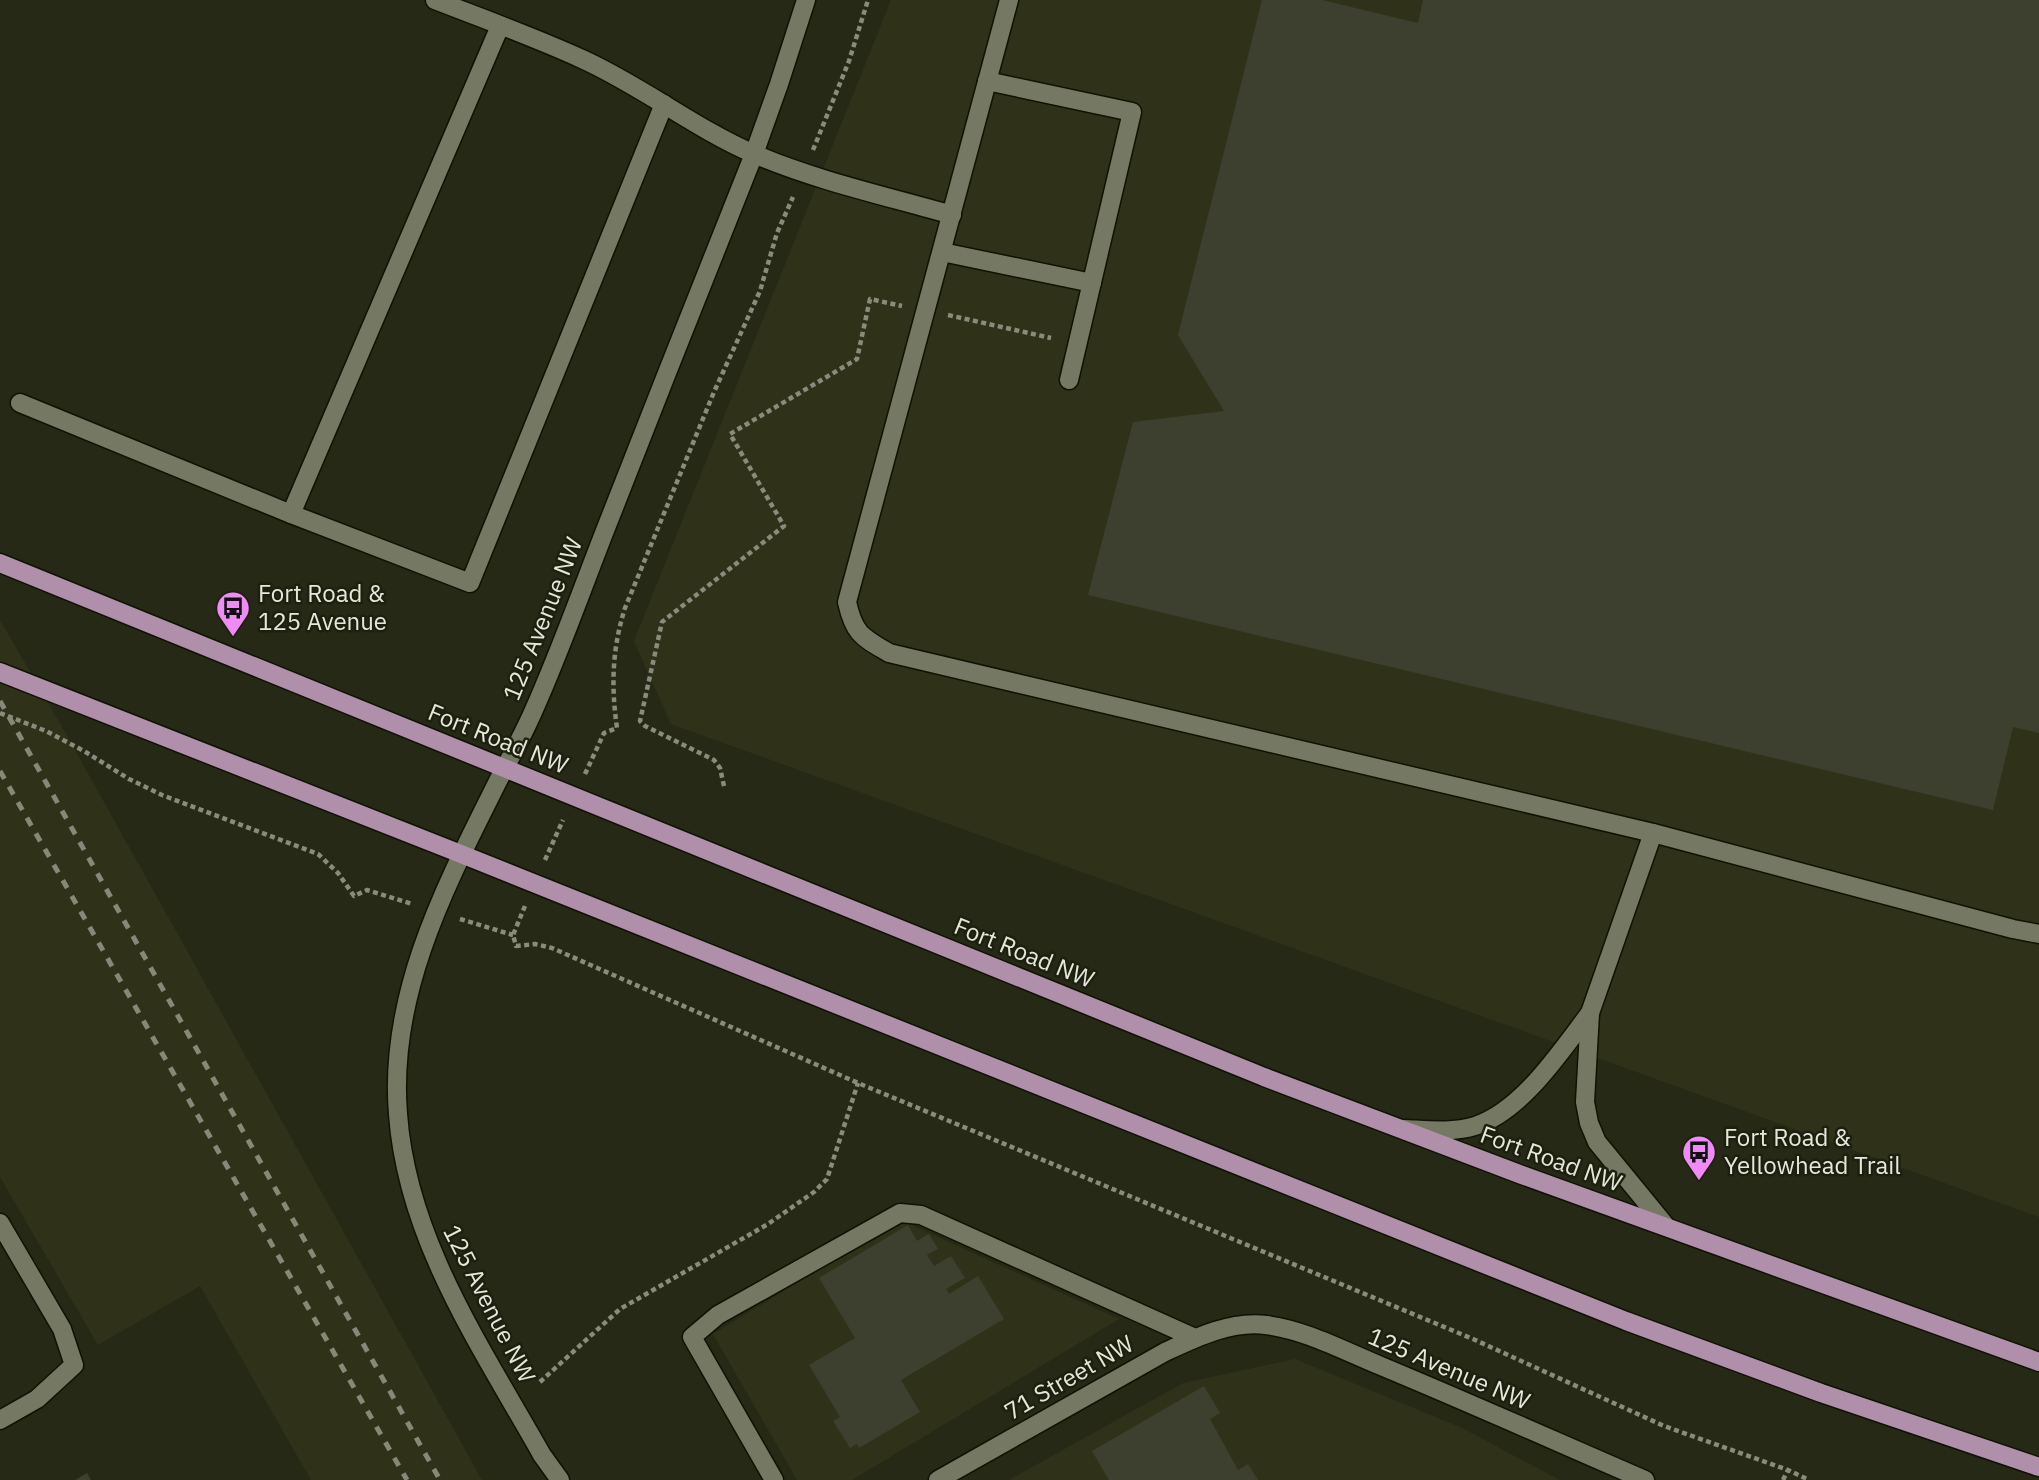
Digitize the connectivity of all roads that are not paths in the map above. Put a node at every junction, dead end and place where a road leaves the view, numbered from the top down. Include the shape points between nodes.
1 (435, 0) edge
2 (806, 0) edge
3 (1009, 0) edge
4 (500, 26) junction
5 (987, 81) junction
6 (664, 104) junction
7 (754, 154) junction
8 (951, 215) junction
9 (942, 252) junction
10 (1092, 283) junction
11 (1069, 380) dead end
12 (20, 403) dead end
13 (291, 514) junction
14 (0, 563) edge
15 (0, 672) edge
16 (505, 767) junction
17 (1653, 833) junction
18 (461, 854) junction
19 (2039, 934) edge
20 (1590, 1013) junction
21 (1396, 1128) junction
22 (0, 1223) edge
23 (1664, 1225) junction
24 (1229, 1328) joint
25 (1195, 1338) junction
26 (2039, 1362) edge
27 (0, 1420) edge
28 (2039, 1466) edge
29 (560, 1480) edge
30 (774, 1480) edge
31 (938, 1480) edge
32 (1645, 1480) edge

1 - 4 street
2 - 7 street, 125 Avenue NW
3 - 5 street
4 - 6 street via 583,60
4 - 13 street
5 - 8 street
5 - 10 street via 1132,112
6 - 7 street
6 - 13 street via 470,583
7 - 8 street via 802,173
7 - 16 street, 125 Avenue NW via 533,714
8 - 9 street
9 - 10 street
9 - 17 street via 847,602 852,624 865,639 889,653
10 - 11 street
12 - 13 street
14 - 16 main road, Fort Road NW
15 - 18 main road
16 - 18 street, 125 Avenue NW
16 - 21 main road, Fort Road NW
17 - 19 street
17 - 20 street
18 - 28 main road via 1639,1326
18 - 29 street, 125 Avenue NW via 415,965 406,1002 396,1077 404,1162 423,1228 447,1284
20 - 21 street via 1548,1069 1490,1120 1474,1127 1440,1130
20 - 23 street via 1585,1101 1589,1123 1608,1158
21 - 23 main road, Fort Road NW
22 - 27 street via 62,1329 74,1365 37,1399
23 - 26 main road, Fort Road NW
24 - 25 street, 71 Street NW
24 - 32 street, 125 Avenue NW via 1264,1324 1301,1334
25 - 30 street via 921,1215 901,1213 718,1315 692,1337
25 - 31 street, 71 Street NW

